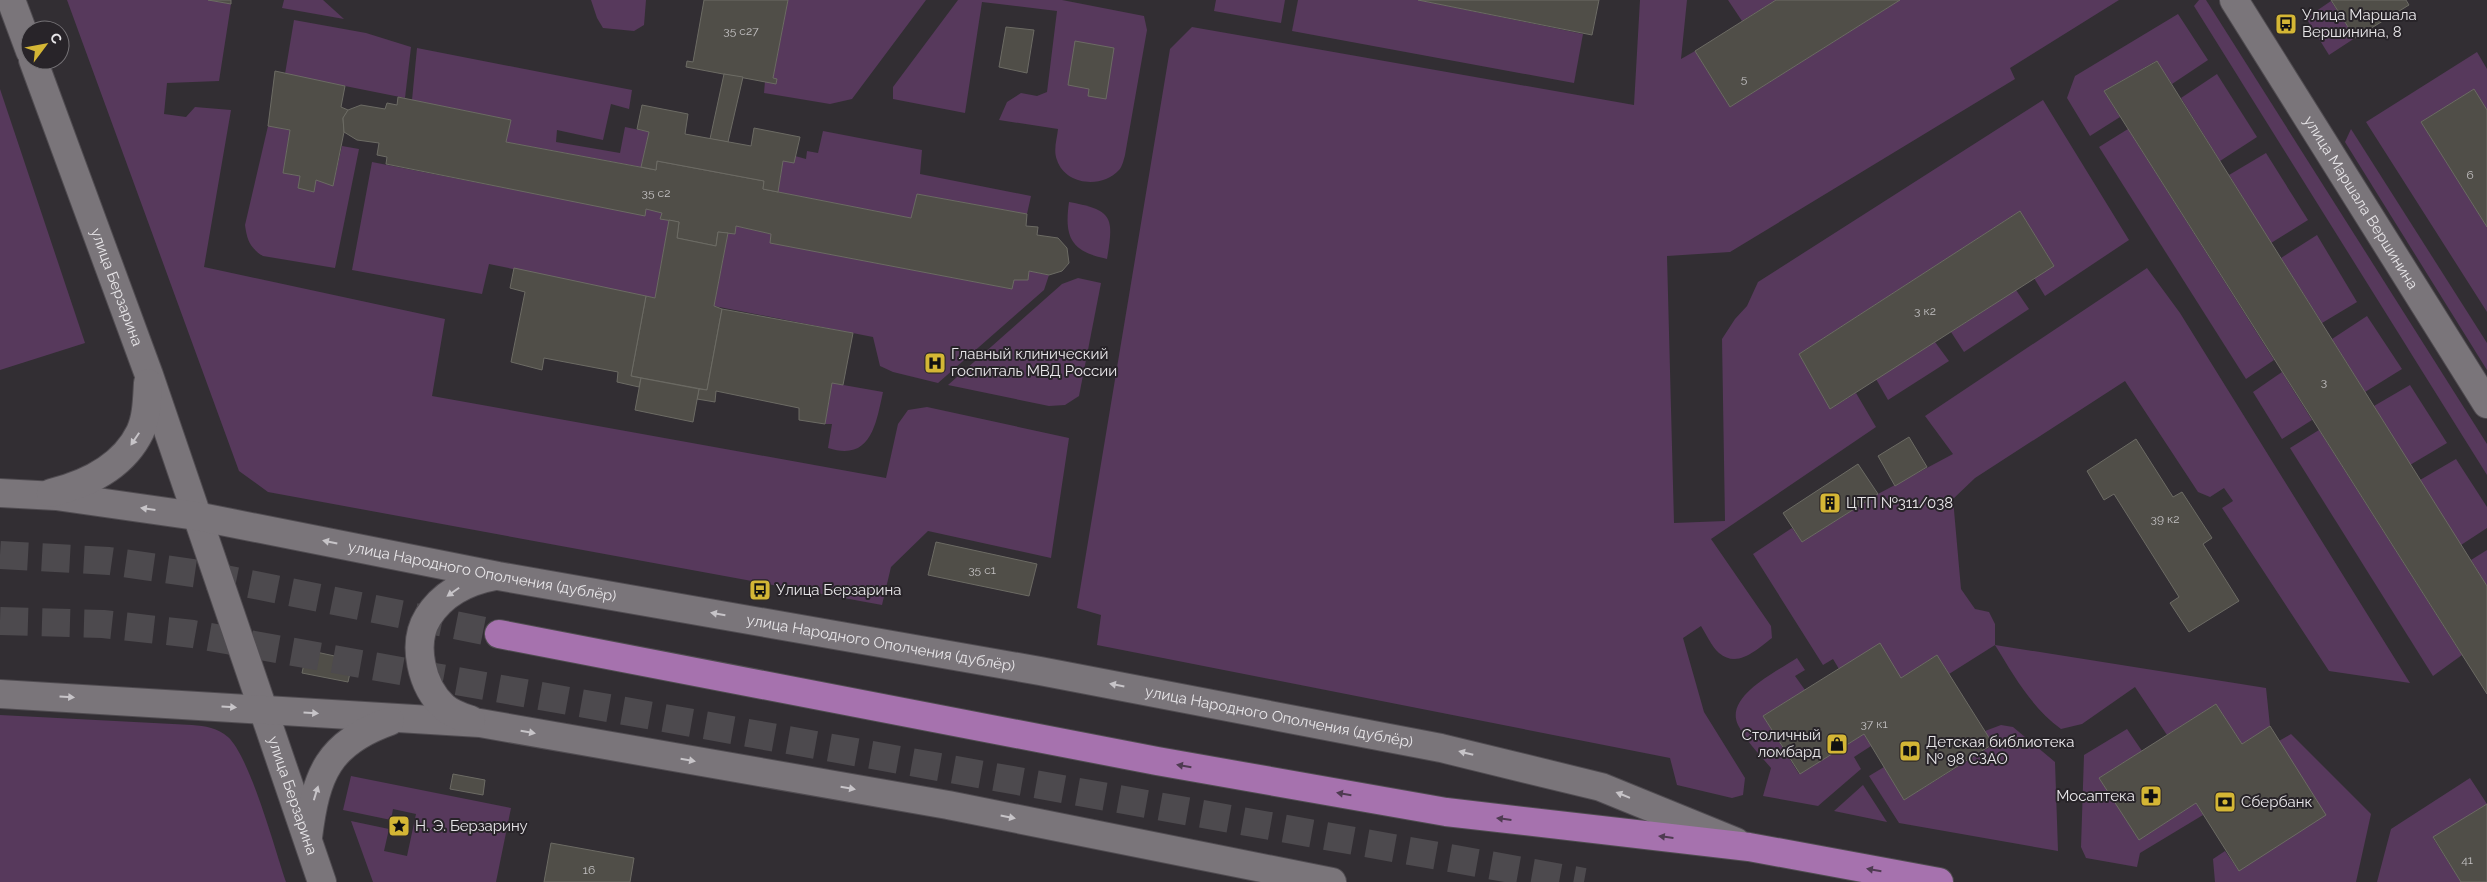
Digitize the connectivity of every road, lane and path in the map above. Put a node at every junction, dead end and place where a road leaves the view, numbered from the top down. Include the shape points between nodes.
1 (11, 0) edge
2 (2234, 0) edge
3 (20, 24) edge
4 (37, 70) edge
5 (149, 375) junction
6 (2487, 404) edge
7 (0, 493) edge
8 (40, 495) junction
9 (196, 516) junction
10 (498, 576) junction
11 (499, 634) tunnel mouth
12 (0, 694) edge
13 (262, 709) junction
14 (394, 720) junction
15 (480, 723) junction
16 (307, 840) junction
17 (1749, 847) junction
18 (322, 882) edge
19 (1332, 882) edge
20 (1939, 882) edge

1 - 3 street
2 - 6 street, улица Маршала Вершинина
4 - 5 street, улица Берзарина
5 -> 8 street via 140,432 123,457 100,475 72,488
5 - 9 street, улица Берзарина
7 - 8 street, улица Народного Ополчения (дублёр)
9 -> 8 street, улица Народного Ополчения (дублёр)
10 -> 9 street, улица Народного Ополчения (дублёр)
9 - 13 street, улица Берзарина
10 -> 15 street via 476,580 456,589 427,618 422,634 420,657 432,690 450,711
17 -> 10 street, улица Народного Ополчения (дублёр) via 1601,787 1442,748 1040,671
17 -> 11 main road via 1446,812 1156,761
12 -> 13 street
13 -> 14 street
13 - 16 street, улица Берзарина
14 - 15 street
16 -> 14 street via 317,789 333,756 348,740 366,729
15 -> 19 street via 948,806
16 - 18 street, улица Берзарина
20 -> 17 main road

